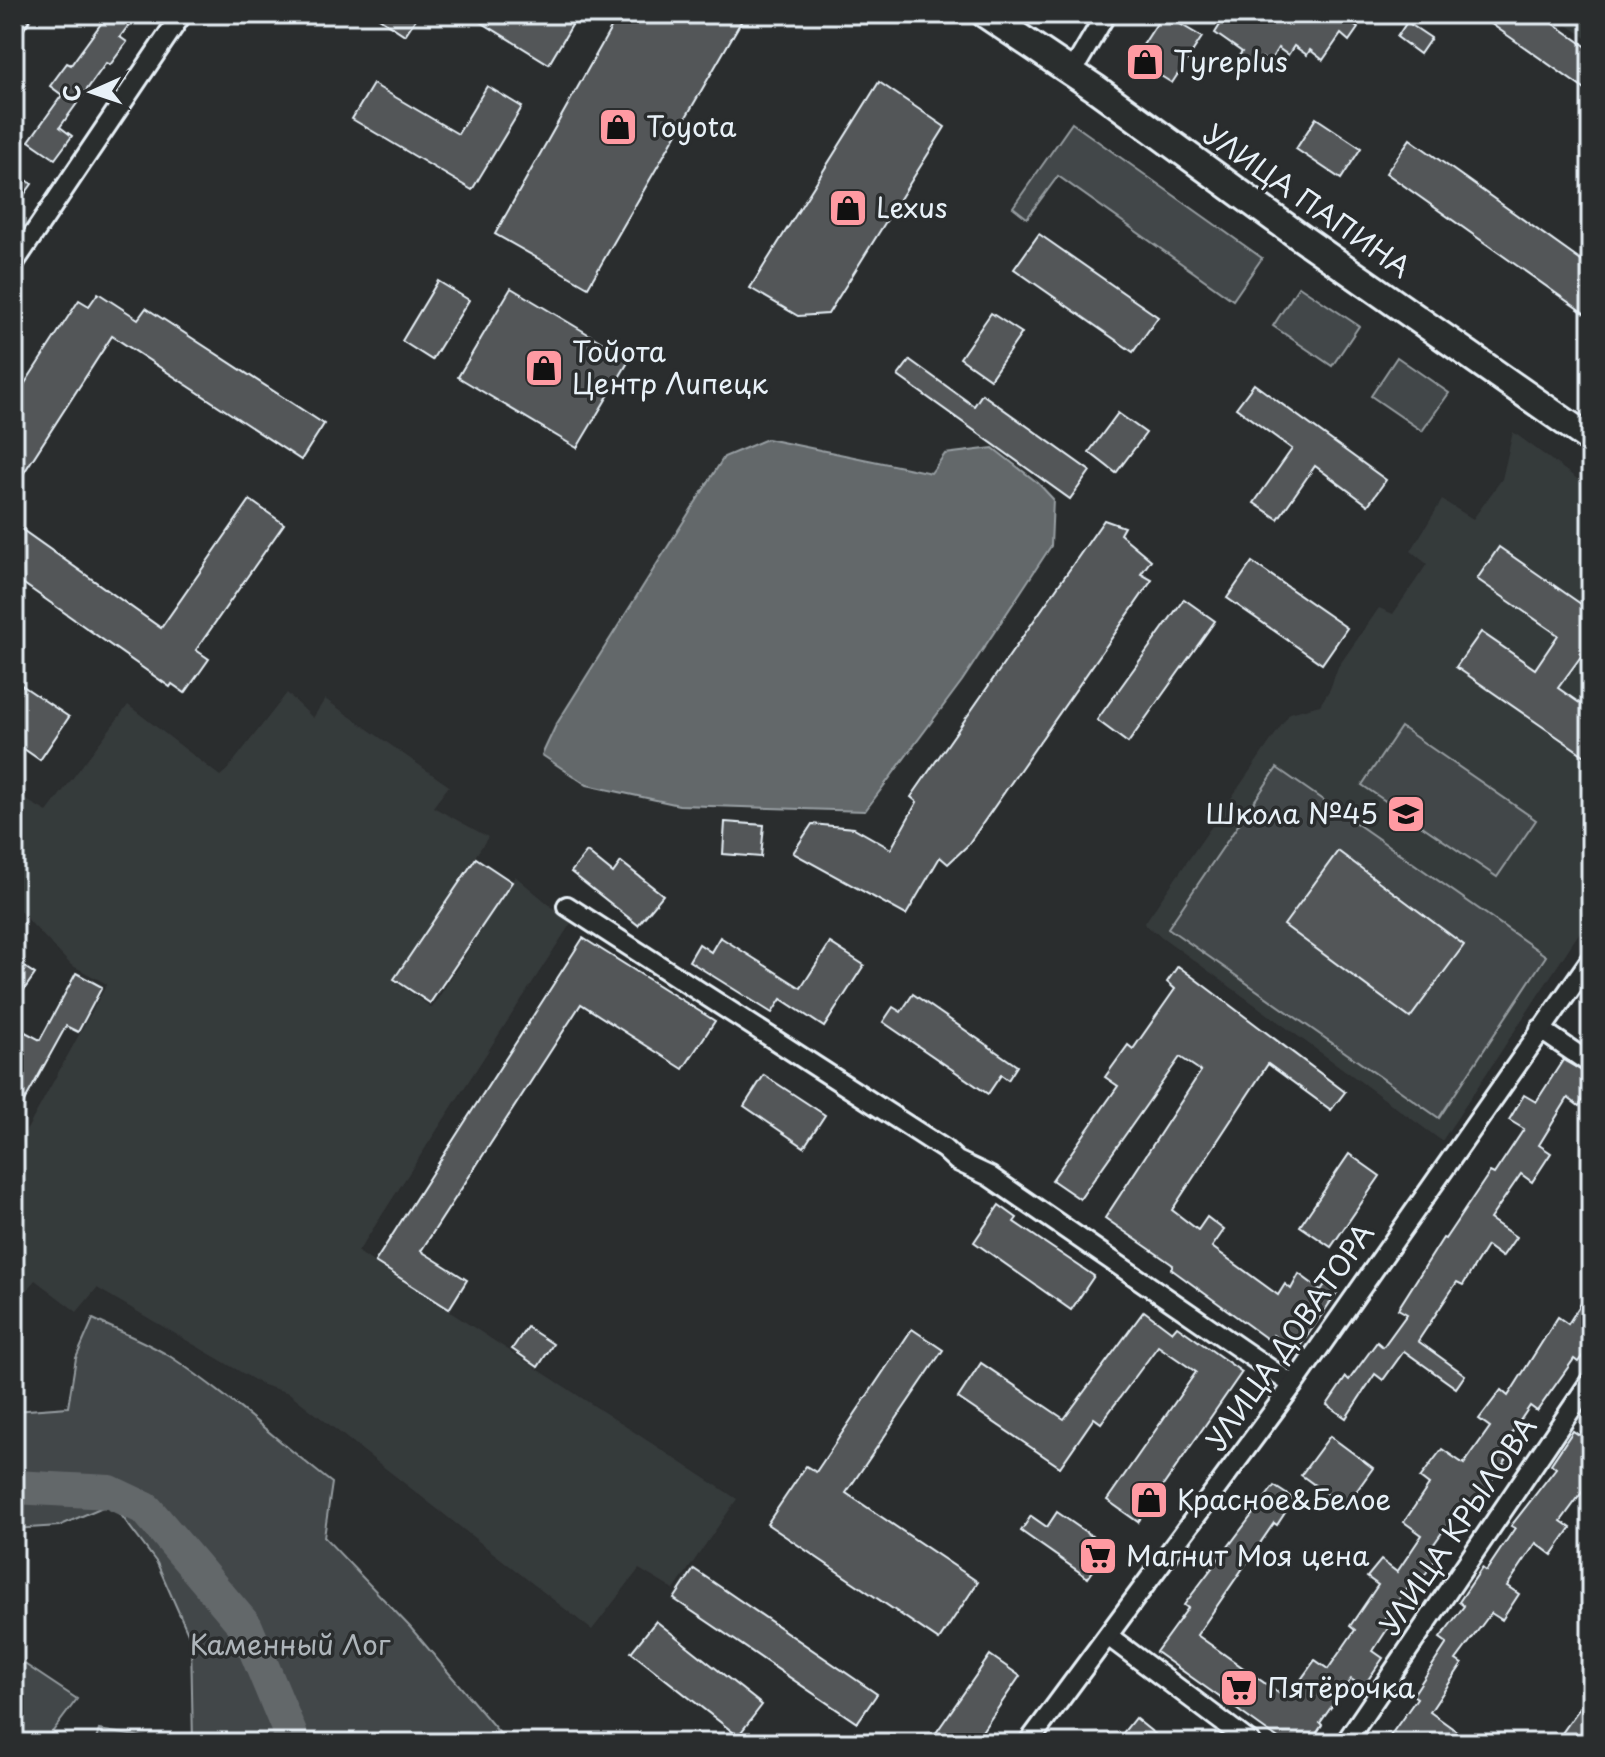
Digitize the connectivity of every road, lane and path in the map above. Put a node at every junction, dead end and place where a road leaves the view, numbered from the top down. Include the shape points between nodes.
1 (21, 14) edge
2 (182, 14) edge
3 (985, 14) edge
4 (1106, 14) edge
5 (14, 24) edge
6 (1072, 72) junction
7 (14, 263) edge
8 (1591, 440) edge
9 (567, 906) dead end
10 (1591, 959) edge
11 (1540, 1029) junction
12 (1591, 1064) edge
13 (1591, 1380) edge
14 (1293, 1385) junction
15 (1108, 1636) junction
16 (1028, 1743) edge
17 (1251, 1743) edge
18 (1345, 1743) edge

1 - 5 street
2 - 7 street
3 - 6 street, УЛИЦА ПАПИНА
4 - 6 street
6 - 8 street, УЛИЦА ПАПИНА
9 - 14 street via 957,1161 989,1176
10 - 11 street, УЛИЦА ДОВАТОРА
11 - 12 street
11 - 14 street, УЛИЦА ДОВАТОРА
13 - 18 street, УЛИЦА КРЫЛОВА
14 - 15 street, УЛИЦА ДОВАТОРА
15 - 16 street, УЛИЦА ДОВАТОРА
15 - 17 street

